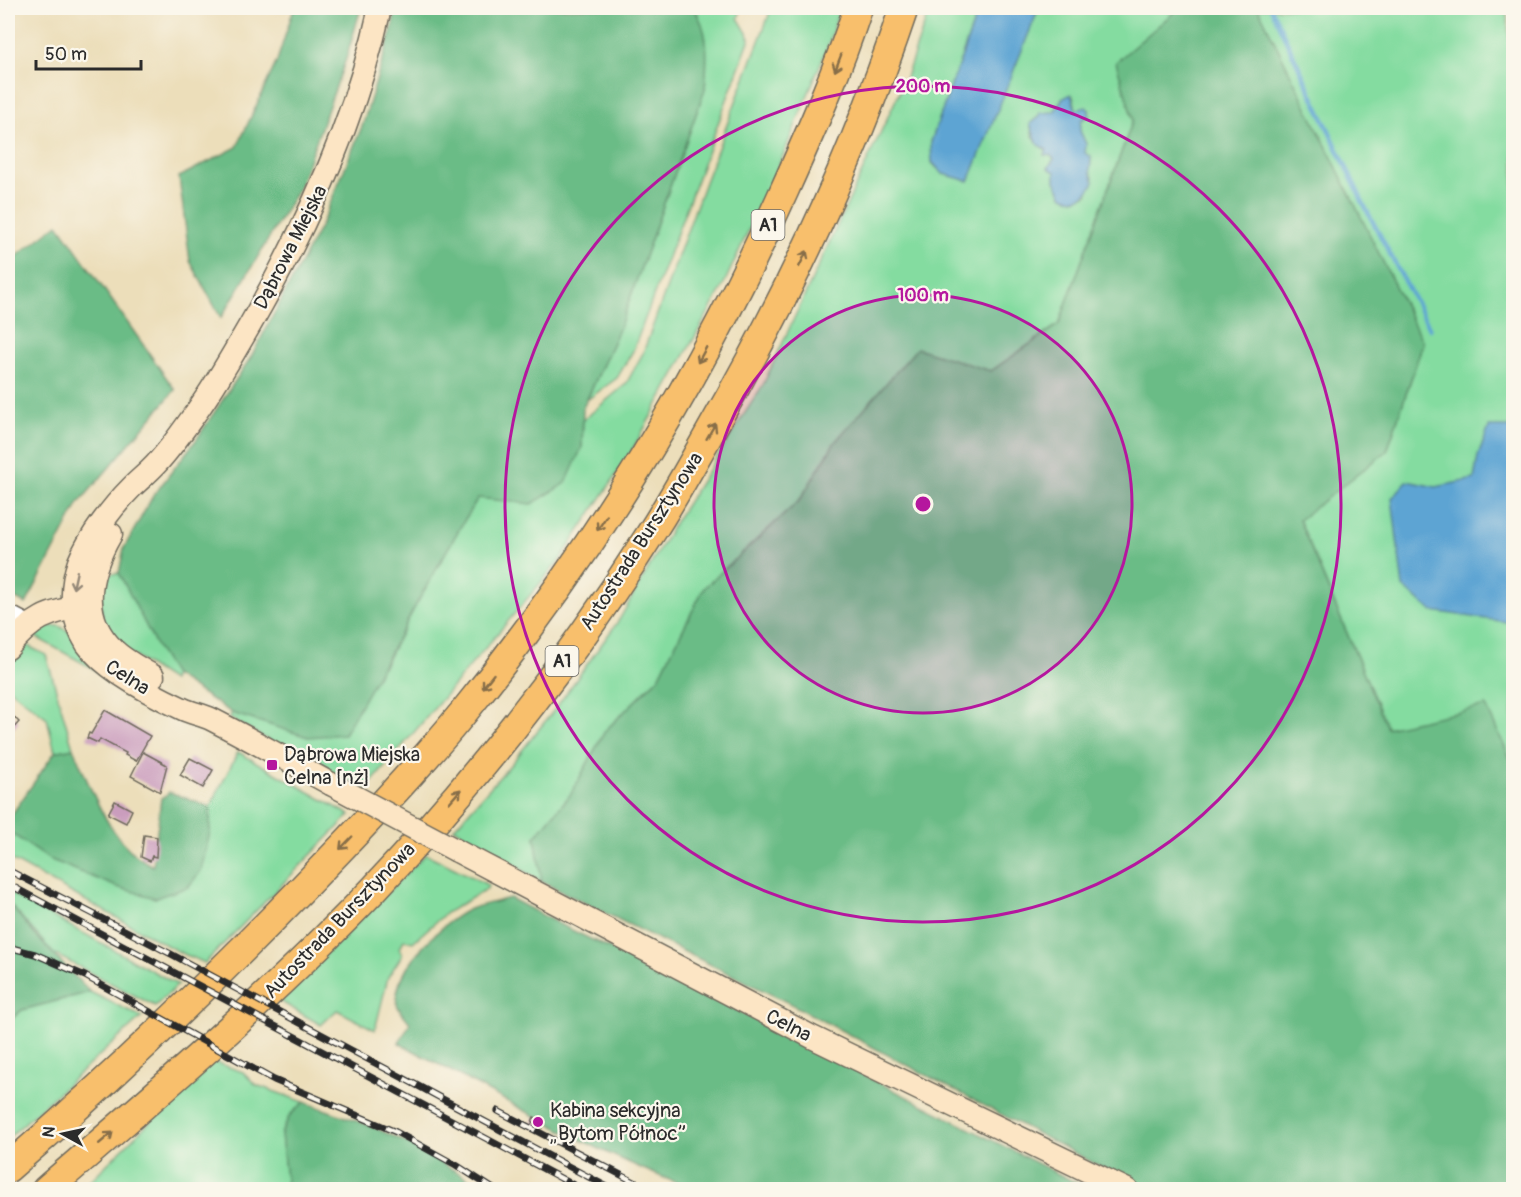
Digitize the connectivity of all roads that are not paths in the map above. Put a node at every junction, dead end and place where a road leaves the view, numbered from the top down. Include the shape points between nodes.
1 (380, 8) edge
2 (858, 8) edge
3 (904, 8) edge
4 (81, 607) junction
5 (8, 613) edge
6 (29, 624) junction
7 (8, 648) edge
8 (8, 1168) edge
9 (46, 1190) edge
10 (1126, 1190) edge

1 - 4 street, Dąbrowa Miejska via 347,119 285,263 207,397 156,465 102,551
2 -> 8 highway, A1 via 826,95 730,304 646,453 542,610 463,713 347,842 189,1001
9 -> 3 highway, Autostrada Bursztynowa / A1 via 210,1048 324,940 401,859 551,676 654,529 775,316 847,158
4 - 6 street via 53,612
4 - 10 street, Celna, bridge via 78,625 87,644 112,670 184,709 210,718 813,1038
5 - 6 street
6 - 7 street

